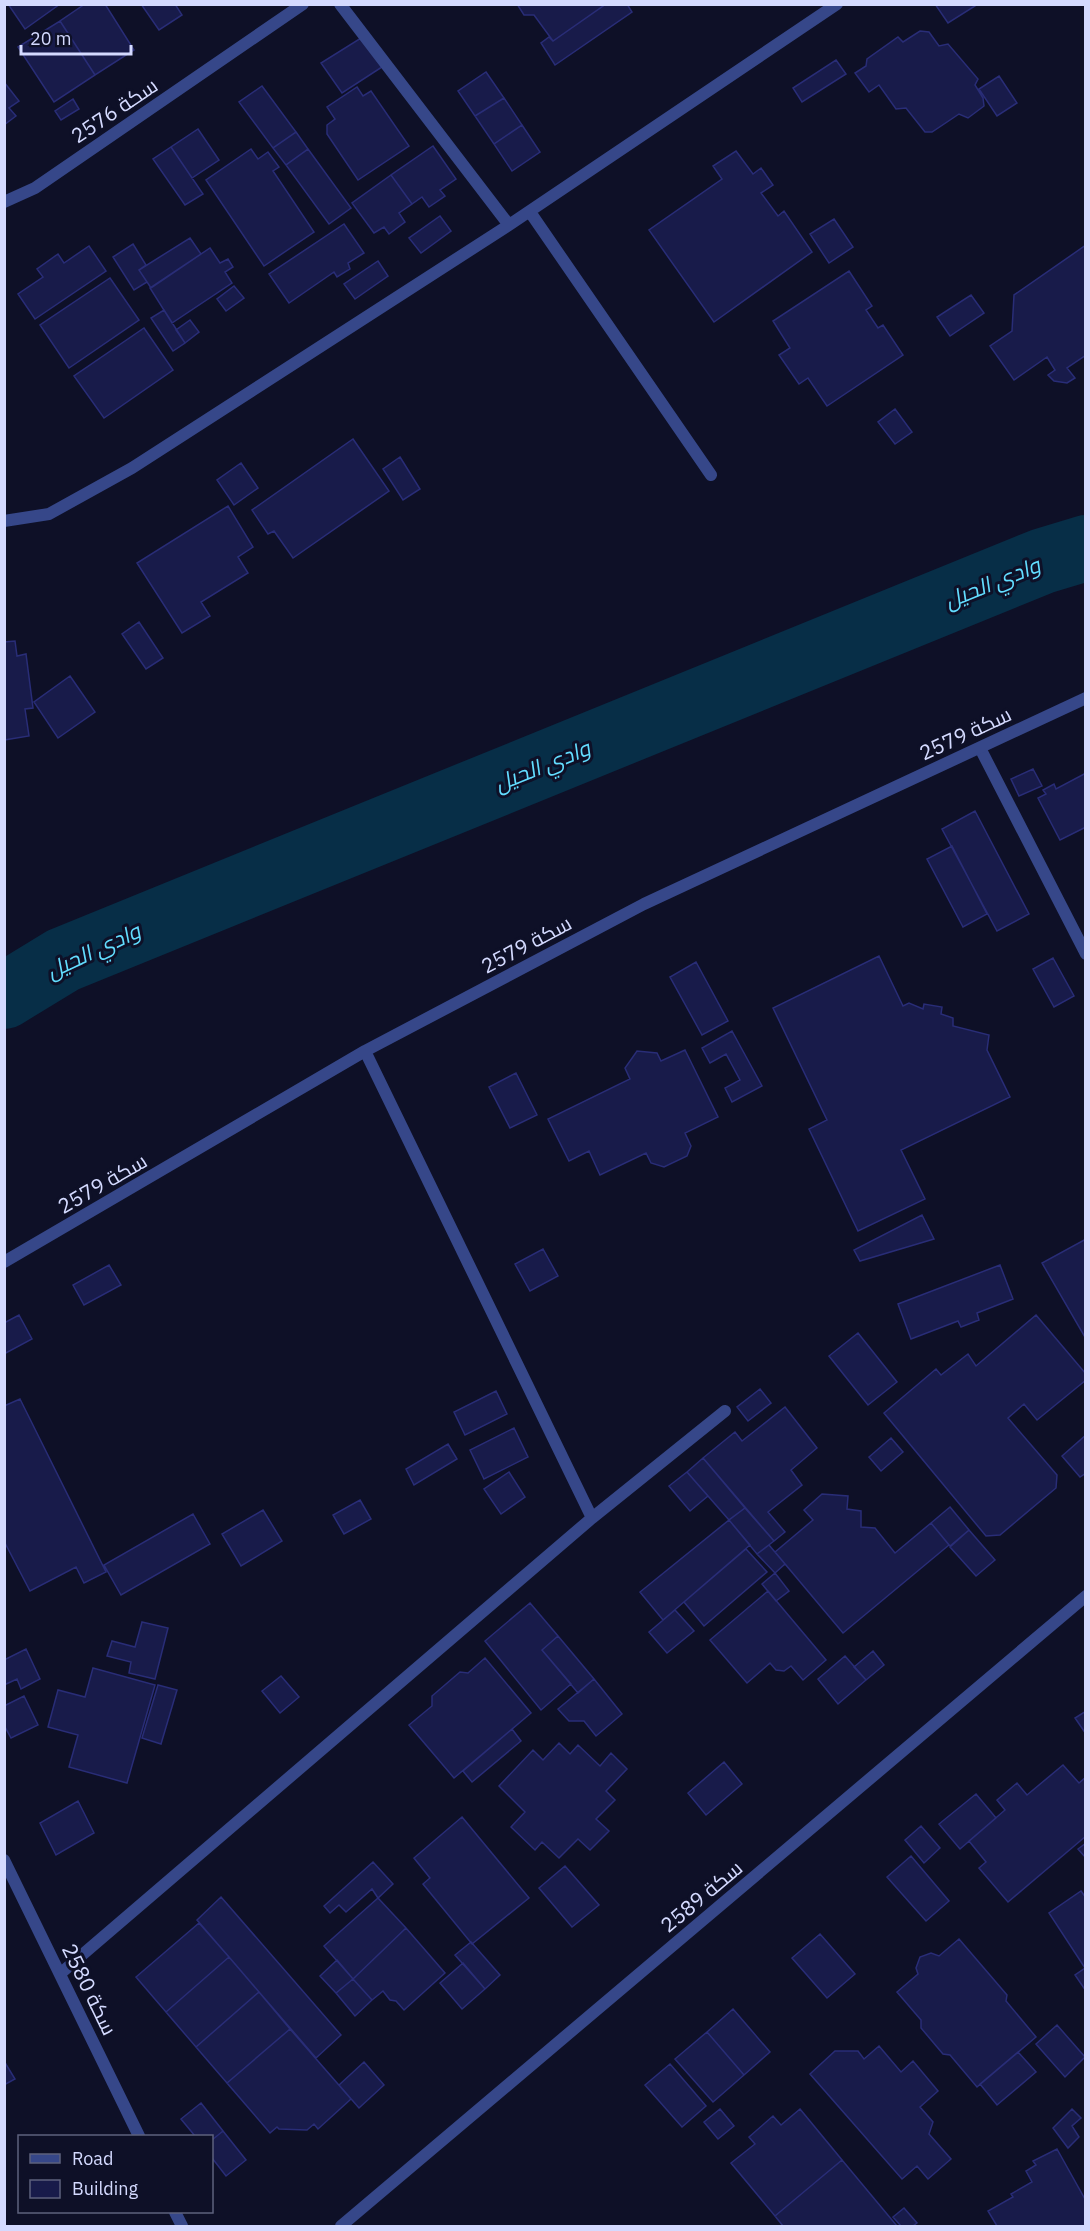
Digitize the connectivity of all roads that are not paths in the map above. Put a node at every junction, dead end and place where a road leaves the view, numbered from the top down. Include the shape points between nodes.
1 (303, 4) edge
2 (340, 4) edge
3 (837, 4) edge
4 (4, 202) edge
5 (530, 212) junction
6 (509, 225) junction
7 (711, 475) dead end
8 (4, 521) edge
9 (1086, 698) edge
10 (980, 748) junction
11 (1086, 954) edge
12 (365, 1051) junction
13 (4, 1262) edge
14 (724, 1411) dead end
15 (592, 1518) junction
16 (1086, 1596) edge
17 (4, 1860) edge
18 (61, 1973) junction
19 (139, 2135) edge
20 (341, 2226) edge

1 - 4 street, سكة 2576 via 35,188
2 - 6 street
3 - 5 street
5 - 6 street
5 - 7 street
6 - 8 street via 132,468 49,514
9 - 10 street, سكة 2579
10 - 11 street
10 - 12 street, سكة 2579 via 644,904
12 - 13 street, سكة 2579
12 - 15 street
14 - 15 street
15 - 18 street
16 - 20 street, سكة 2589
17 - 18 street, سكة 2580
18 - 19 street, سكة 2580

